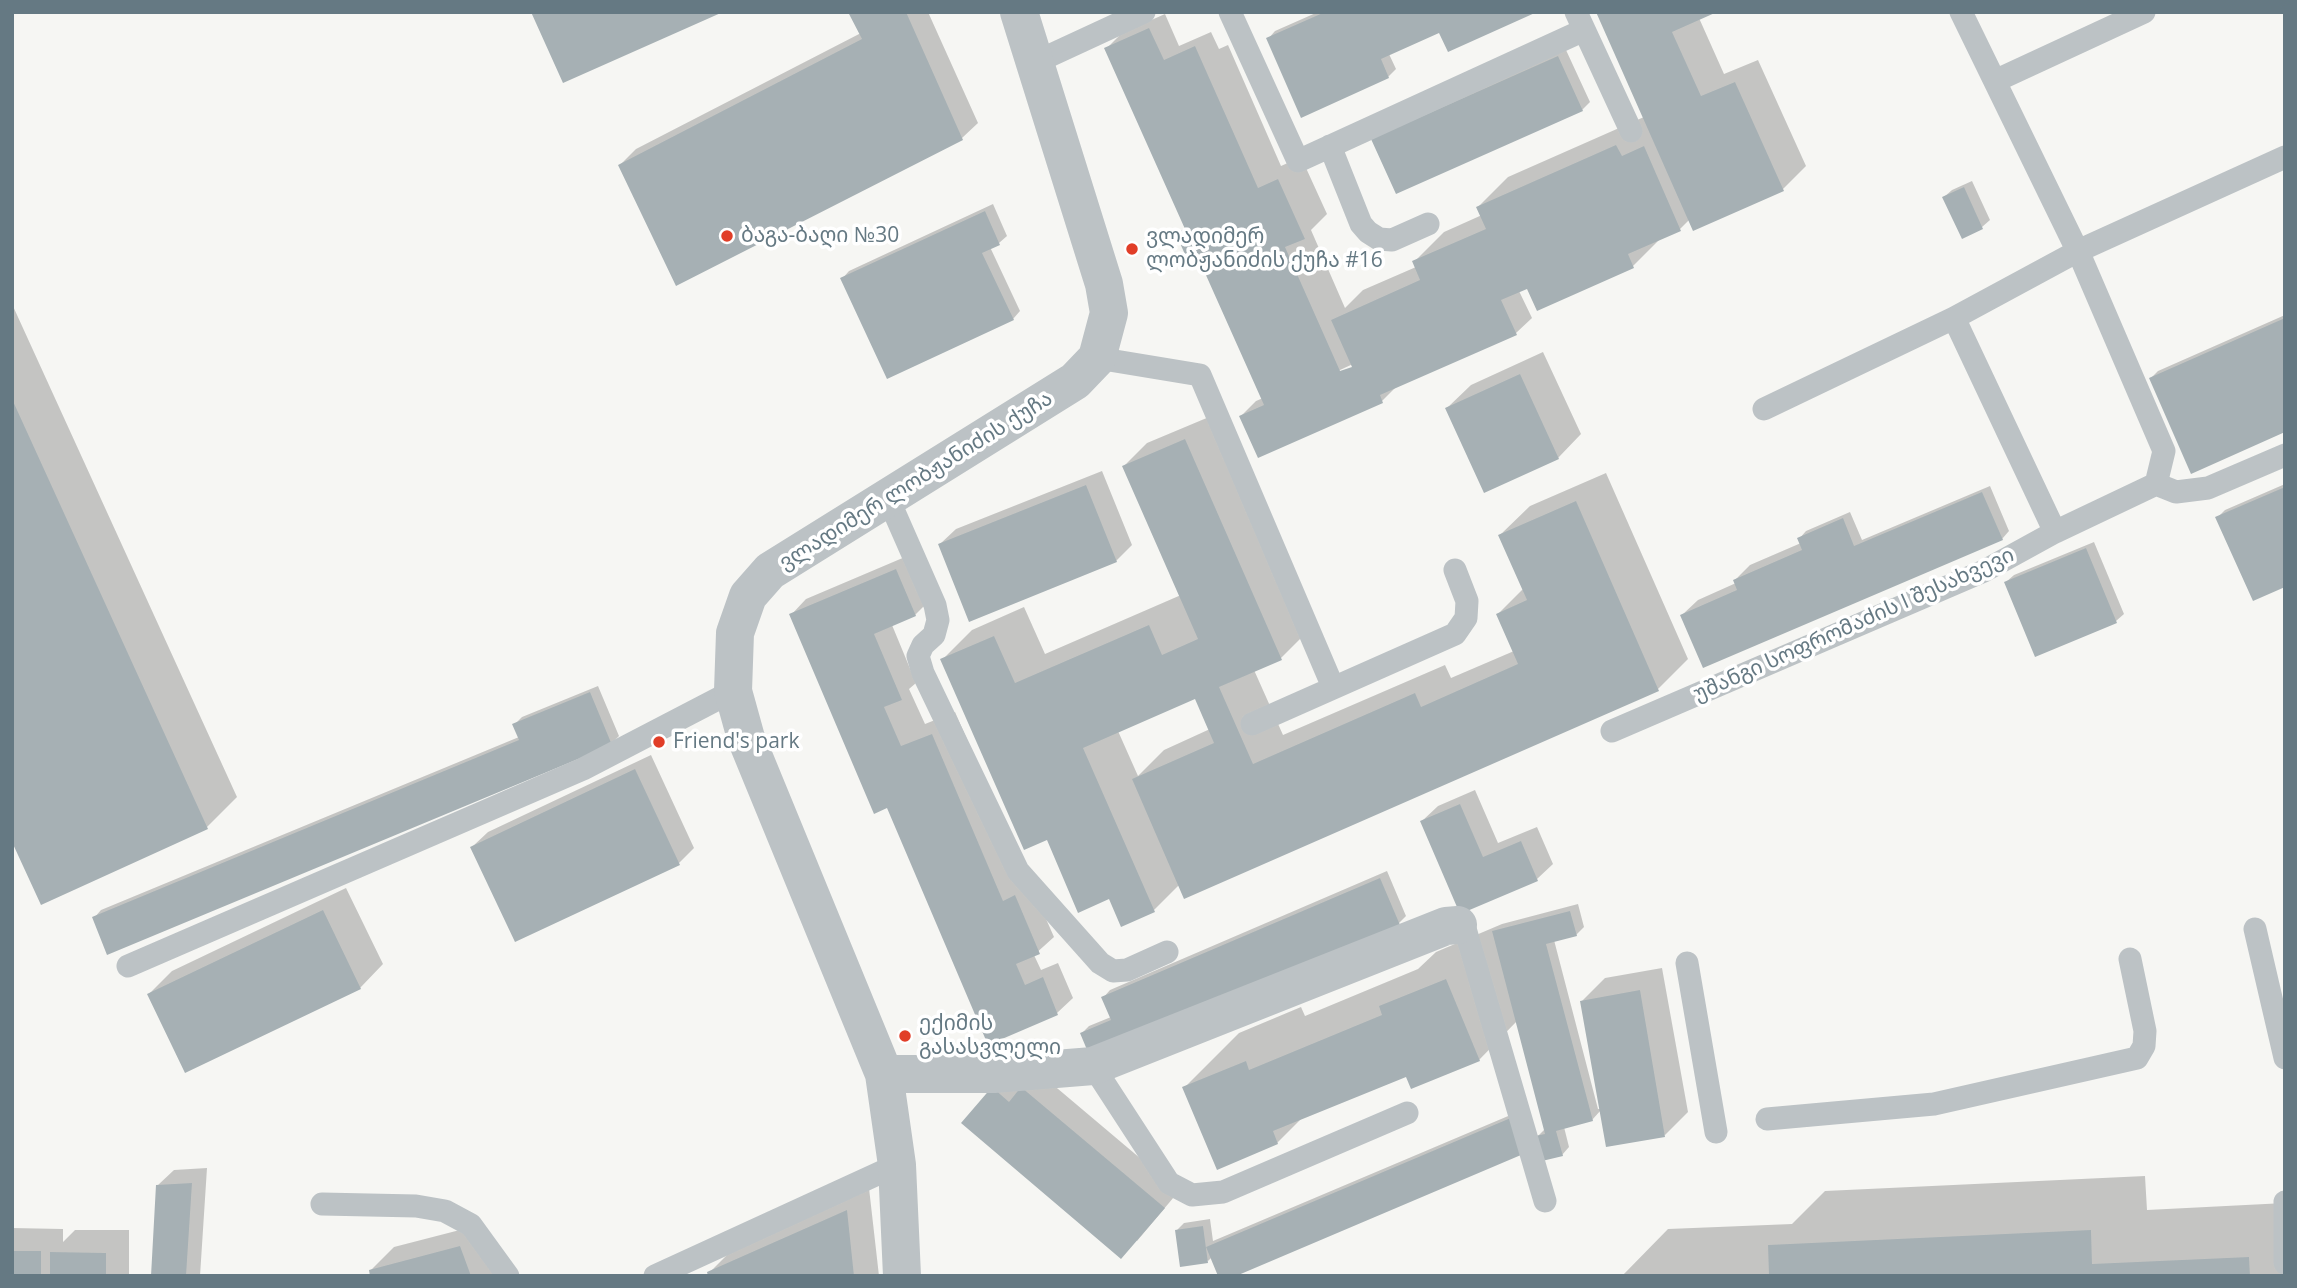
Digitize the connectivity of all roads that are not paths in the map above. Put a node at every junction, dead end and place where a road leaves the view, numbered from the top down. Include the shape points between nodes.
1 (1019, 12) edge
2 (1144, 12) edge
3 (1230, 12) edge
4 (1961, 12) edge
5 (2144, 12) edge
6 (1580, 21) edge
7 (1036, 62) junction
8 (1995, 81) junction
9 (1630, 131) dead end
10 (1330, 146) junction
11 (2285, 157) edge
12 (1429, 225) dead end
13 (2078, 251) junction
14 (1954, 318) junction
15 (1097, 358) junction
16 (1764, 409) dead end
17 (2285, 455) edge
18 (2157, 484) junction
19 (888, 498) junction
20 (2055, 532) junction
21 (1455, 570) dead end
22 (1332, 687) junction
23 (733, 691) junction
24 (1251, 724) dead end
25 (1612, 731) dead end
26 (1458, 925) joint
27 (2255, 929) dead end
28 (1167, 952) dead end
29 (2130, 959) dead end
30 (1687, 963) dead end
31 (128, 966) dead end
32 (2285, 1058) edge
33 (1093, 1066) junction
34 (884, 1074) junction
35 (1407, 1113) dead end
36 (1767, 1119) dead end
37 (1716, 1132) dead end
38 (897, 1165) junction
39 (1545, 1201) dead end
40 (2285, 1202) edge
41 (322, 1204) dead end
42 (2285, 1263) edge
43 (508, 1276) edge
44 (655, 1276) edge
45 (902, 1276) edge

1 - 7 street
2 - 7 lane
3 - 10 lane via 1298,161
4 - 8 lane
5 - 8 lane
6 - 9 lane
6 - 10 lane
7 - 15 street via 1104,284 1109,313
8 - 13 lane
10 - 12 lane via 1368,233 1392,240
11 - 13 lane
13 - 14 lane
13 - 18 lane via 2164,451
14 - 16 lane
14 - 20 lane
15 - 19 street, ვლადიმერ ლობჟანიძის ქუჩა via 1075,381
15 - 22 lane via 1200,376
17 - 18 lane via 2208,488 2176,492
18 - 20 lane, უშანგი სოფრომაძის I შესახვევი
19 - 23 street, ვლადიმერ ლობჟანიძის ქუჩა via 771,571 748,596 735,633
19 - 28 lane via 935,605 934,635 918,656 923,673 1018,870 1100,964 1113,971 1127,970
20 - 25 lane, უშანგი სოფრომაძის I შესახვევი via 1984,571
21 - 22 lane via 1467,601 1466,618 1455,634
22 - 24 lane
23 - 31 lane via 583,769
23 - 34 street, ვლადიმერ ლობჟანიძის ქუჩა via 746,738
26 - 33 street
26 - 39 lane via 1466,932
27 - 32 lane
29 - 36 lane via 2145,1031 2137,1058 1934,1104
30 - 37 lane
33 - 34 street via 994,1074
33 - 35 lane via 1170,1183 1192,1195 1223,1192
34 - 38 street, ვლადიმერ ლობჟანიძის ქუჩა
38 - 44 lane
38 - 45 street, ვლადიმერ ლობჟანიძის ქუჩა
40 - 42 lane
41 - 43 lane via 445,1211 471,1225

